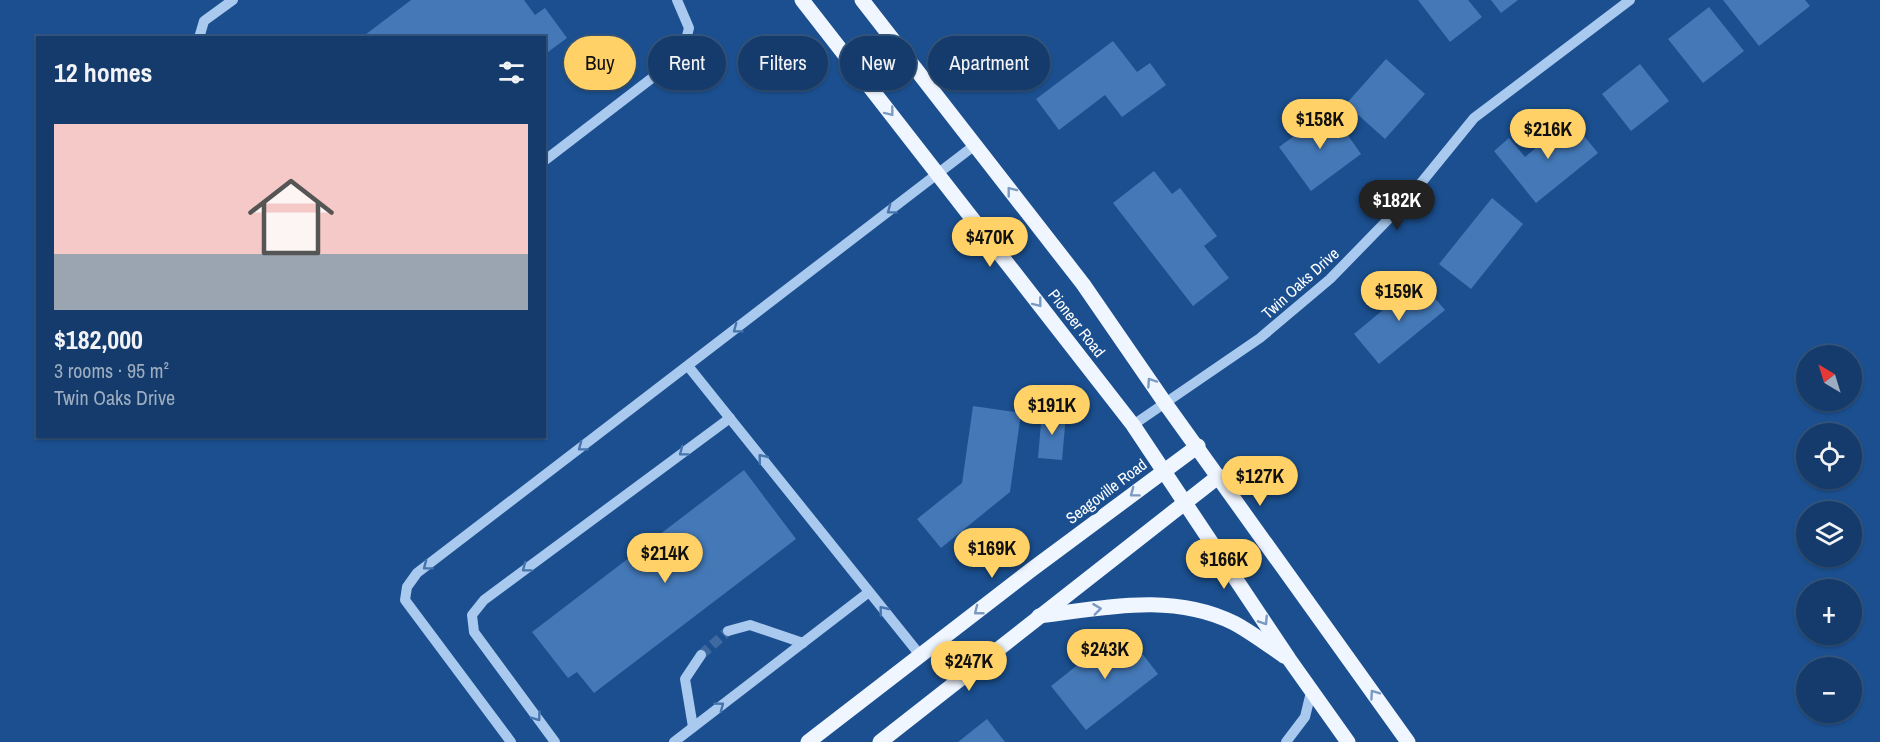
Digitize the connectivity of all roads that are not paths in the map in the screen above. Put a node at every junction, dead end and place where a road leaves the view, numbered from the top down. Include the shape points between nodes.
1 (233, 0) edge
2 (678, 0) edge
3 (802, 0) edge
4 (862, 0) edge
5 (1630, 0) edge
6 (200, 36) edge
7 (975, 145) junction
8 (546, 159) edge
9 (938, 174) junction
10 (688, 366) junction
11 (1165, 403) junction
12 (730, 417) junction
13 (1133, 425) junction
14 (1198, 446) junction
15 (1164, 471) junction
16 (1219, 476) junction
17 (1186, 502) junction
18 (869, 592) junction
19 (1039, 616) junction
20 (728, 631) tunnel mouth
21 (803, 643) junction
22 (700, 655) tunnel mouth
23 (920, 655) junction
24 (1289, 659) junction
25 (1312, 688) junction
26 (693, 727) junction
27 (511, 742) edge
28 (555, 742) edge
29 (674, 742) edge
30 (808, 742) edge
31 (880, 742) edge
32 (1286, 742) edge
33 (1348, 742) edge
34 (1408, 742) edge

1 - 6 street via 204,21
2 - 8 street via 689,28 682,55
3 -> 9 main road, Pioneer Road
4 - 7 main road, Pioneer Road
5 - 11 street, Twin Oaks Drive via 1474,118 1408,199 1330,279 1260,338
7 - 9 street
11 -> 7 main road, Pioneer Road via 1083,284
9 -> 10 street
9 -> 13 main road, Pioneer Road
10 - 12 street
10 -> 27 street via 417,573 407,587 405,600
11 - 13 street, Twin Oaks Drive
11 - 14 main road, Pioneer Road
18 -> 12 street
12 -> 28 street via 484,600 472,615 474,632
13 - 15 main road, Pioneer Road
14 - 15 main road, Seagoville Road
14 - 16 main road
15 - 17 main road, Pioneer Road
15 -> 23 main road, Seagoville Road
16 - 17 main road
34 -> 16 main road
17 - 19 main road
17 -> 24 main road
18 - 21 street
23 -> 18 street
19 -> 24 main road via 1135,604 1173,605 1234,623
19 - 31 main road
20 - 21 street via 750,624
26 -> 21 street
22 - 26 street via 685,679
23 - 30 main road, Seagoville Road
24 - 25 main road
25 - 32 street via 1305,717
25 - 33 main road
26 - 29 street

